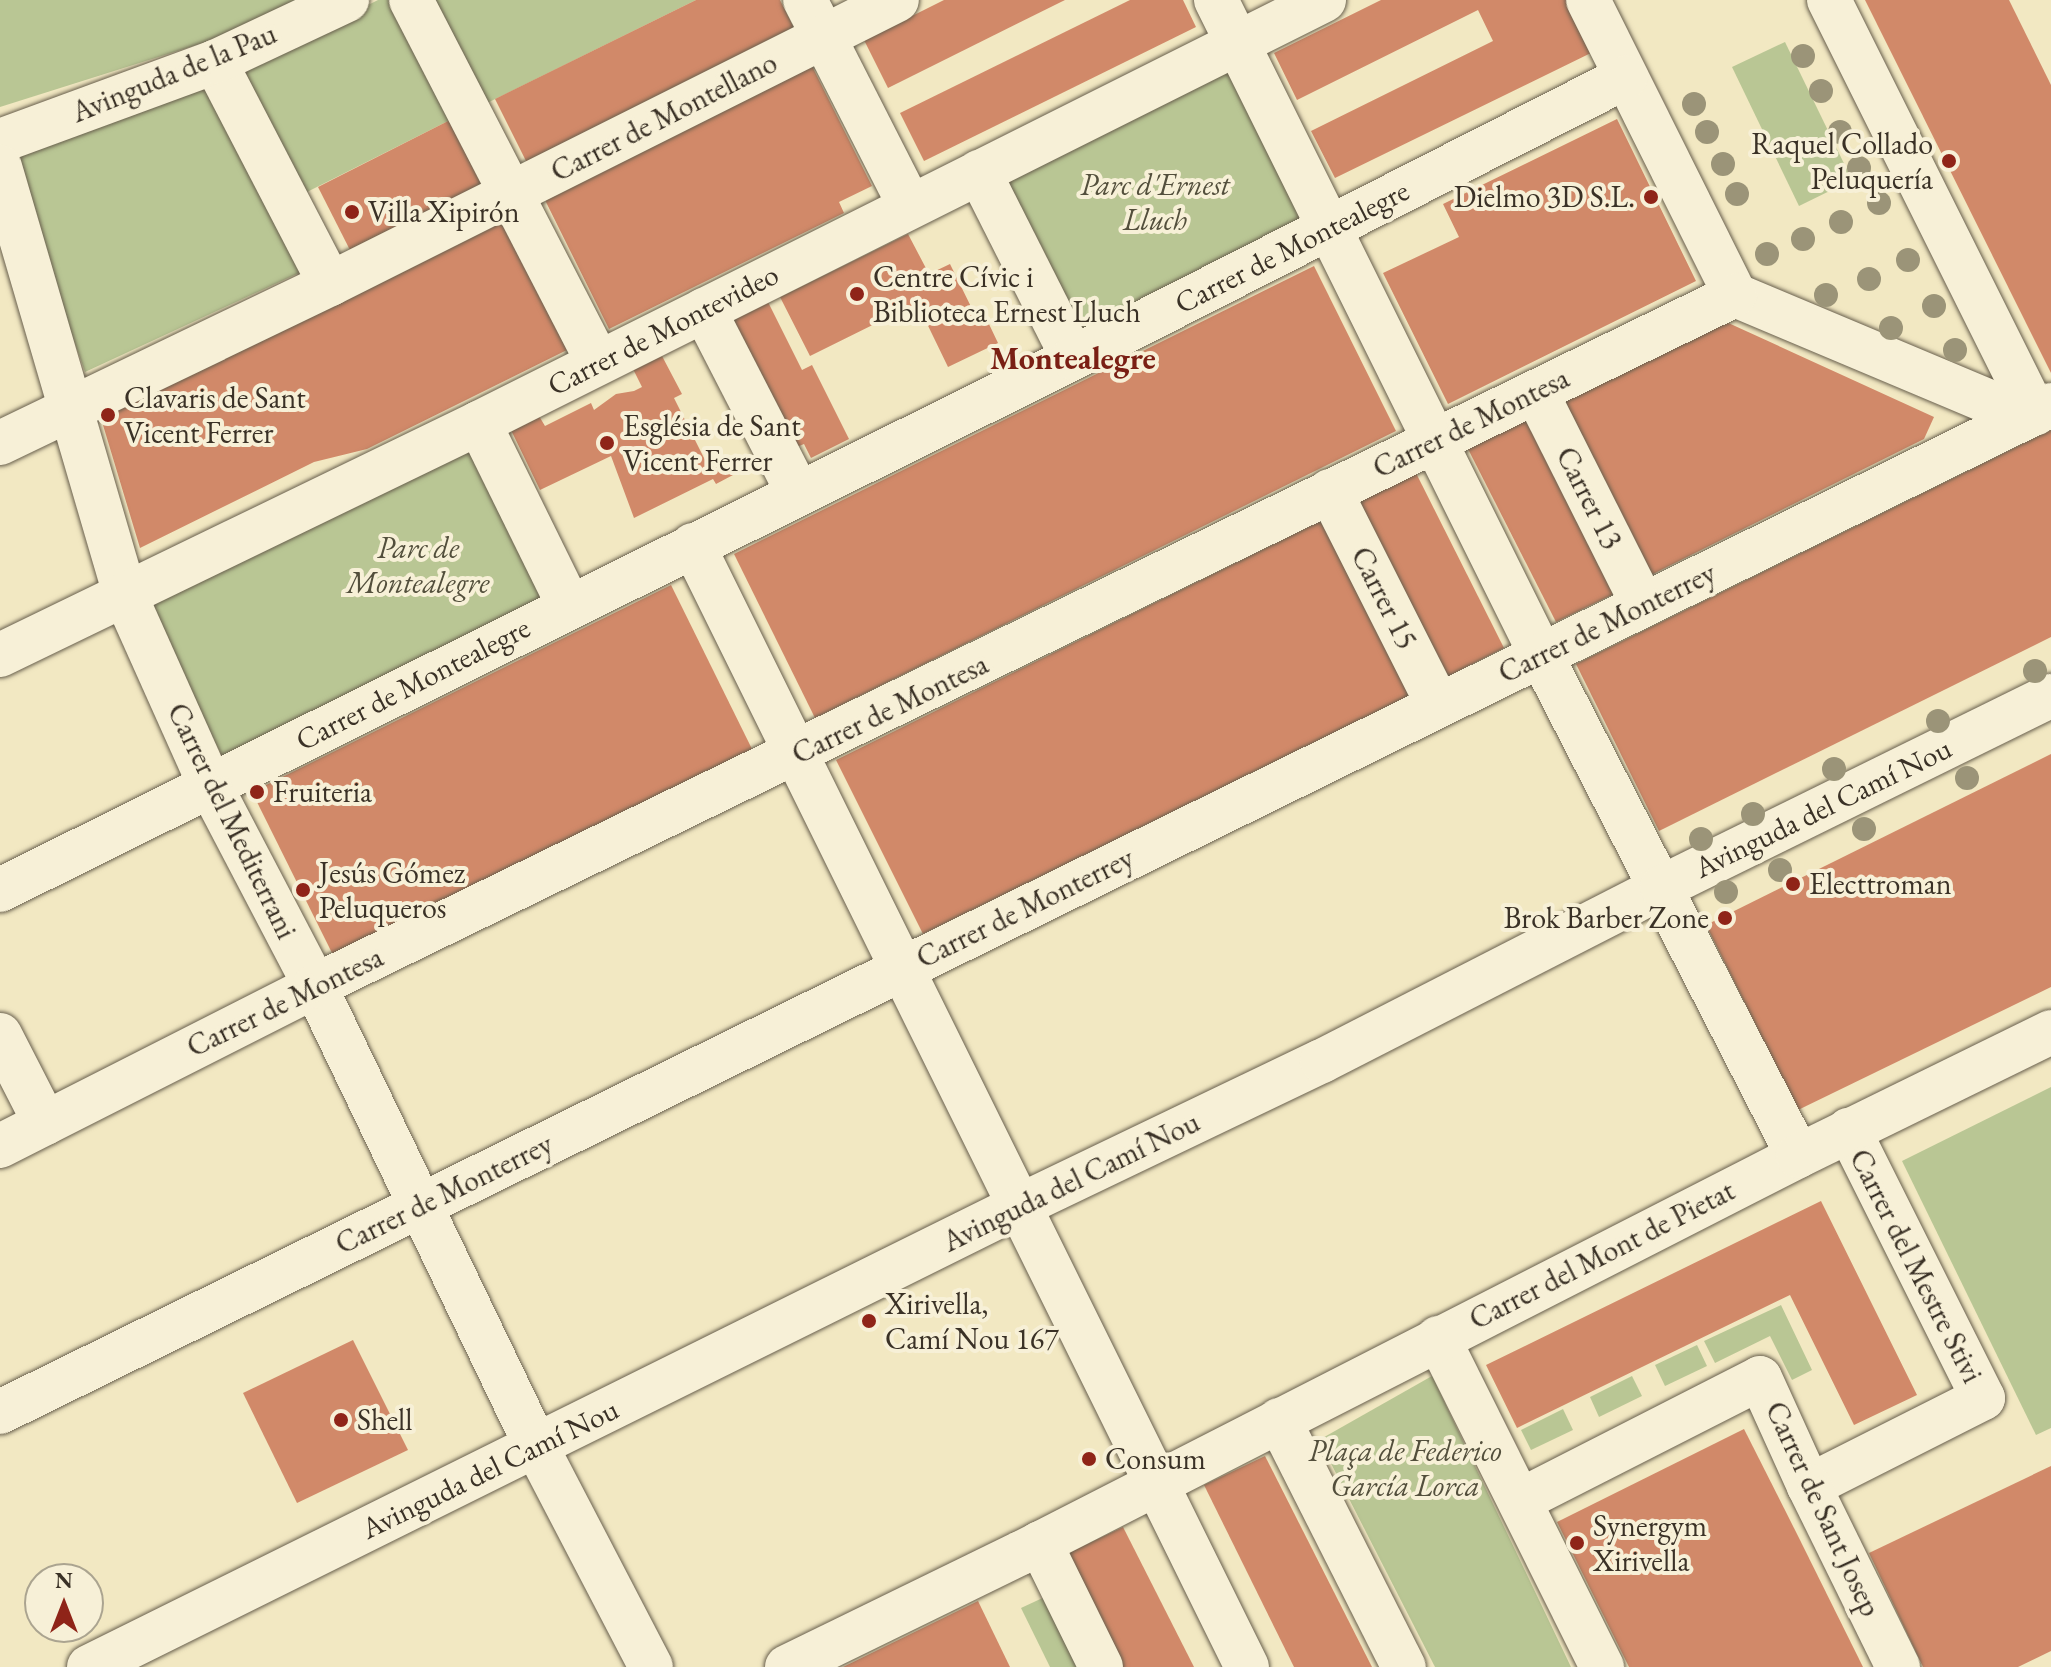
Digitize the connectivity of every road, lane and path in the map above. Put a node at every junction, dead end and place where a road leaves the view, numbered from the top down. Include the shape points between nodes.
1 (347, 0) edge
2 (411, 0) edge
3 (897, 0) edge
4 (1216, 0) edge
5 (1324, 0) edge
6 (1588, 0) edge
7 (1829, 0) edge
8 (814, 18) edge
9 (1237, 43) junction
10 (215, 62) junction
11 (1626, 77) junction
12 (0, 141) edge
13 (0, 167) edge
14 (979, 172) junction
15 (513, 194) junction
16 (910, 206) junction
17 (1328, 229) junction
18 (330, 284) junction
19 (1735, 295) junction
20 (704, 310) junction
21 (1073, 358) junction
22 (598, 363) junction
23 (1536, 392) junction
24 (71, 409) junction
25 (2043, 409) edge
26 (479, 423) junction
27 (1433, 440) junction
28 (0, 443) edge
29 (1330, 491) junction
30 (798, 493) junction
31 (693, 545) junction
32 (125, 595) junction
33 (1643, 605) junction
34 (569, 606) junction
35 (0, 655) edge
36 (1541, 655) junction
37 (2051, 696) edge
38 (1438, 705) junction
39 (797, 754) junction
40 (210, 785) junction
41 (1662, 887) junction
42 (0, 890) edge
43 (901, 969) junction
44 (315, 986) junction
45 (2051, 1032) edge
46 (0, 1035) edge
47 (45, 1123) junction
48 (1849, 1130) junction
49 (0, 1146) edge
50 (1798, 1156) junction
51 (420, 1205) junction
52 (1017, 1207) junction
53 (1438, 1338) junction
54 (0, 1412) edge
55 (1279, 1420) junction
56 (536, 1446) junction
57 (1155, 1483) junction
58 (1809, 1486) junction
59 (1521, 1500) junction
60 (1040, 1543) junction
61 (89, 1667) edge
62 (651, 1667) edge
63 (787, 1667) edge
64 (1101, 1667) edge
65 (1247, 1667) edge
66 (1404, 1667) edge
67 (1602, 1667) edge
68 (1898, 1667) edge

1 - 10 street, Avinguda de la Pau
2 - 15 street
3 - 8 street, Carrer de Montellano
4 - 9 street, Carrer del Mestre Stivi
5 - 9 street, Carrer de Montevideo
6 - 11 street
7 - 25 street
8 - 15 street, Carrer de Montellano
8 - 16 street
9 - 14 street, Carrer de Montevideo
9 - 17 street, Carrer del Mestre Stivi
10 - 12 street, Avinguda de la Pau
10 - 18 street
11 - 17 street, Carrer de Montealegre
11 - 19 street
13 - 24 street, Carrer del Mediterrani
14 - 16 street, Carrer de Montevideo
14 - 21 street
15 - 18 street, Carrer de Montellano
15 - 22 street
16 - 20 street, Carrer de Montevideo
17 - 21 street, Carrer de Montealegre
17 - 27 street, Carrer del Mestre Stivi
18 - 24 street, Carrer de Montellano
19 - 23 street, Carrer de Montesa
19 - 25 street via 1994,404
20 - 22 street, Carrer de Montevideo
20 - 30 street
21 - 30 street, Carrer de Montealegre
22 - 26 street, Carrer de Montevideo
23 - 27 street, Carrer de Montesa
23 - 33 street, Carrer 13
24 - 28 street, Carrer de Montellano
24 - 32 street, Carrer del Mediterrani
25 - 33 street, Carrer de Monterrey
26 - 32 street, Carrer de Montevideo
26 - 34 street
27 - 29 street, Carrer de Montesa
27 - 36 street, Carrer del Mestre Stivi
29 - 38 street, Carrer 15
29 - 39 street, Carrer de Montesa
30 - 31 street, Carrer de Montealegre
31 - 34 street, Carrer de Montealegre
31 - 39 street
32 - 35 street, Carrer de Montevideo
32 - 40 street, Carrer del Mediterrani
33 - 36 street, Carrer de Monterrey
34 - 40 street, Carrer de Montealegre
36 - 38 street, Carrer de Monterrey
36 - 41 street, Carrer del Mestre Stivi
37 - 41 street, Avinguda del Camí Nou
38 - 43 street, Carrer de Monterrey
39 - 43 street
39 - 44 street, Carrer de Montesa
40 - 42 street, Carrer de Montealegre
40 - 44 street, Carrer del Mediterrani
41 - 50 street, Carrer del Mestre Stivi
41 - 52 street, Avinguda del Camí Nou via 1322,1061
43 - 51 street, Carrer de Monterrey
43 - 52 street
44 - 47 street, Carrer de Montesa
44 - 51 street, Carrer del Mediterrani
45 - 48 street, Carrer del Mont de Pietat
46 - 47 street
47 - 49 street, Carrer de Montesa
48 - 50 street, Carrer del Mont de Pietat
48 - 58 street, Carrer del Mestre Stivi via 1983,1398
50 - 53 street, Carrer del Mont de Pietat
51 - 54 street, Carrer de Monterrey
51 - 56 street, Carrer del Mediterrani
52 - 56 street, Avinguda del Camí Nou
52 - 57 street
53 - 55 street, Carrer del Mont de Pietat
53 - 59 street
55 - 57 street, Carrer del Mont de Pietat
55 - 66 street
56 - 61 street, Avinguda del Camí Nou
56 - 62 street, Carrer del Mediterrani
57 - 60 street, Carrer del Mont de Pietat
57 - 65 street
58 - 59 street, Carrer de Sant Josep via 1760,1378
58 - 68 street, Carrer de Sant Josep
59 - 67 street
60 - 63 street, Carrer del Mont de Pietat
60 - 64 street

